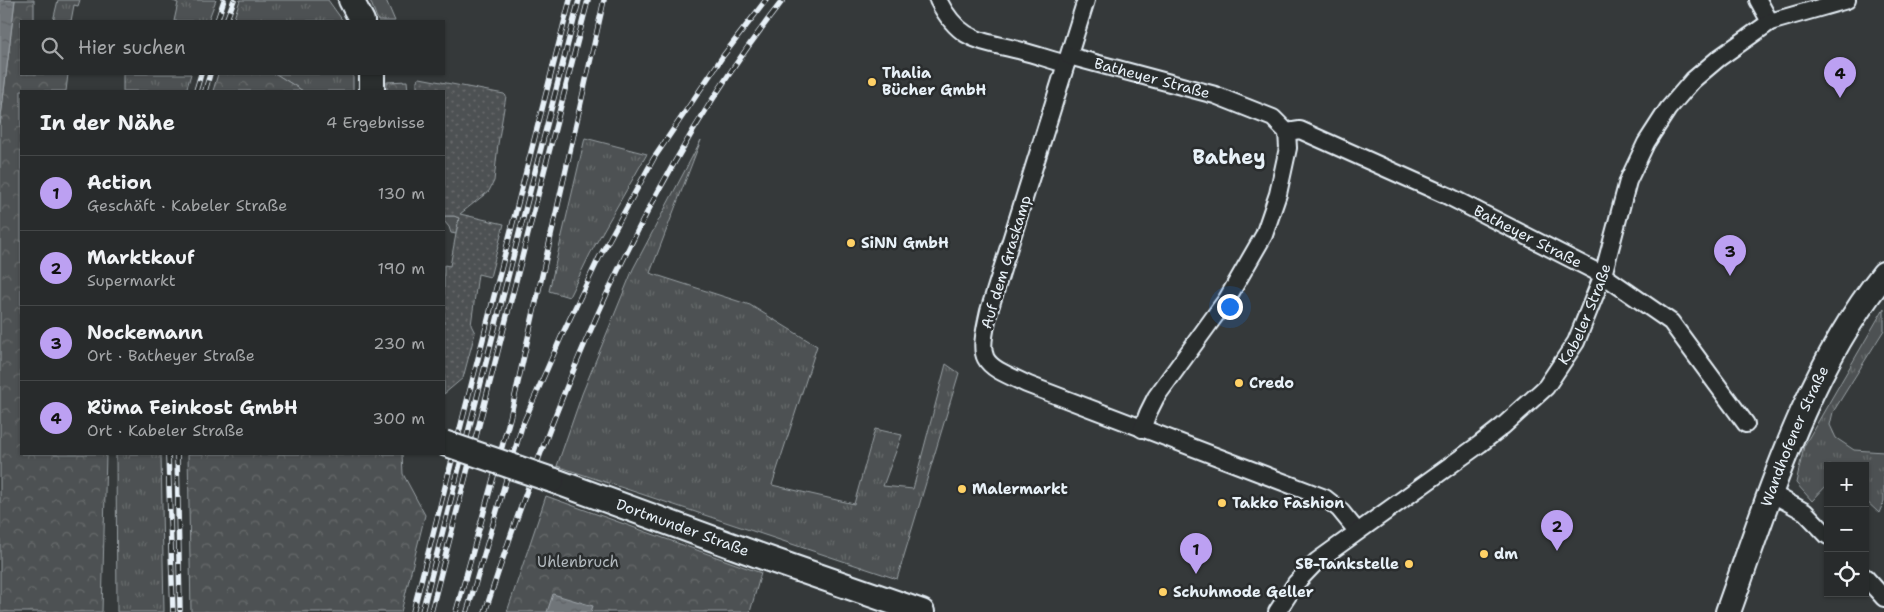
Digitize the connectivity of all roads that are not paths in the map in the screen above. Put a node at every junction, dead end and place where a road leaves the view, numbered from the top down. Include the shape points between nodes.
1 (351, 0) edge
2 (938, 0) edge
3 (1086, 0) edge
4 (1758, 0) edge
5 (1847, 0) edge
6 (361, 20) edge
7 (1770, 22) junction
8 (1068, 60) junction
9 (372, 75) edge
10 (372, 90) edge
11 (1287, 132) junction
12 (1884, 274) edge
13 (1603, 275) junction
14 (1746, 424) dead end
15 (1142, 429) junction
16 (445, 443) edge
17 (1771, 493) junction
18 (1357, 531) junction
19 (1824, 532) edge
20 (1869, 581) edge
21 (1884, 598) edge
22 (922, 612) edge
23 (1277, 612) edge
24 (1728, 612) edge

1 - 6 main road
2 - 8 street, Batheyer Straße via 952,23 969,36
3 - 8 street, Auf dem Graskamp
4 - 7 street
5 - 7 street, Kabeler Straße
7 - 13 street, Kabeler Straße via 1693,80 1668,109 1646,143 1628,181
8 - 11 street, Batheyer Straße via 1215,95 1273,118
8 - 15 street, Auf dem Graskamp via 989,311 982,341 983,356 1004,374
9 - 10 main road
11 - 13 street, Batheyer Straße via 1300,130 1439,192
11 - 15 street via 1288,148 1278,194 1264,235 1227,298 1156,397
12 - 17 main road, Wandhofener Straße via 1832,350 1804,407
13 - 14 street, Batheyer Straße via 1671,322
13 - 18 street, Kabeler Straße via 1576,342 1546,387 1488,438
15 - 18 street, Auf dem Graskamp via 1325,498 1339,508
16 - 22 main road, Dortmunder Straße, bridge
17 - 19 street via 1805,512
17 - 24 main road, Wandhofener Straße
18 - 23 street, Kabeler Straße via 1310,568
20 - 21 street

